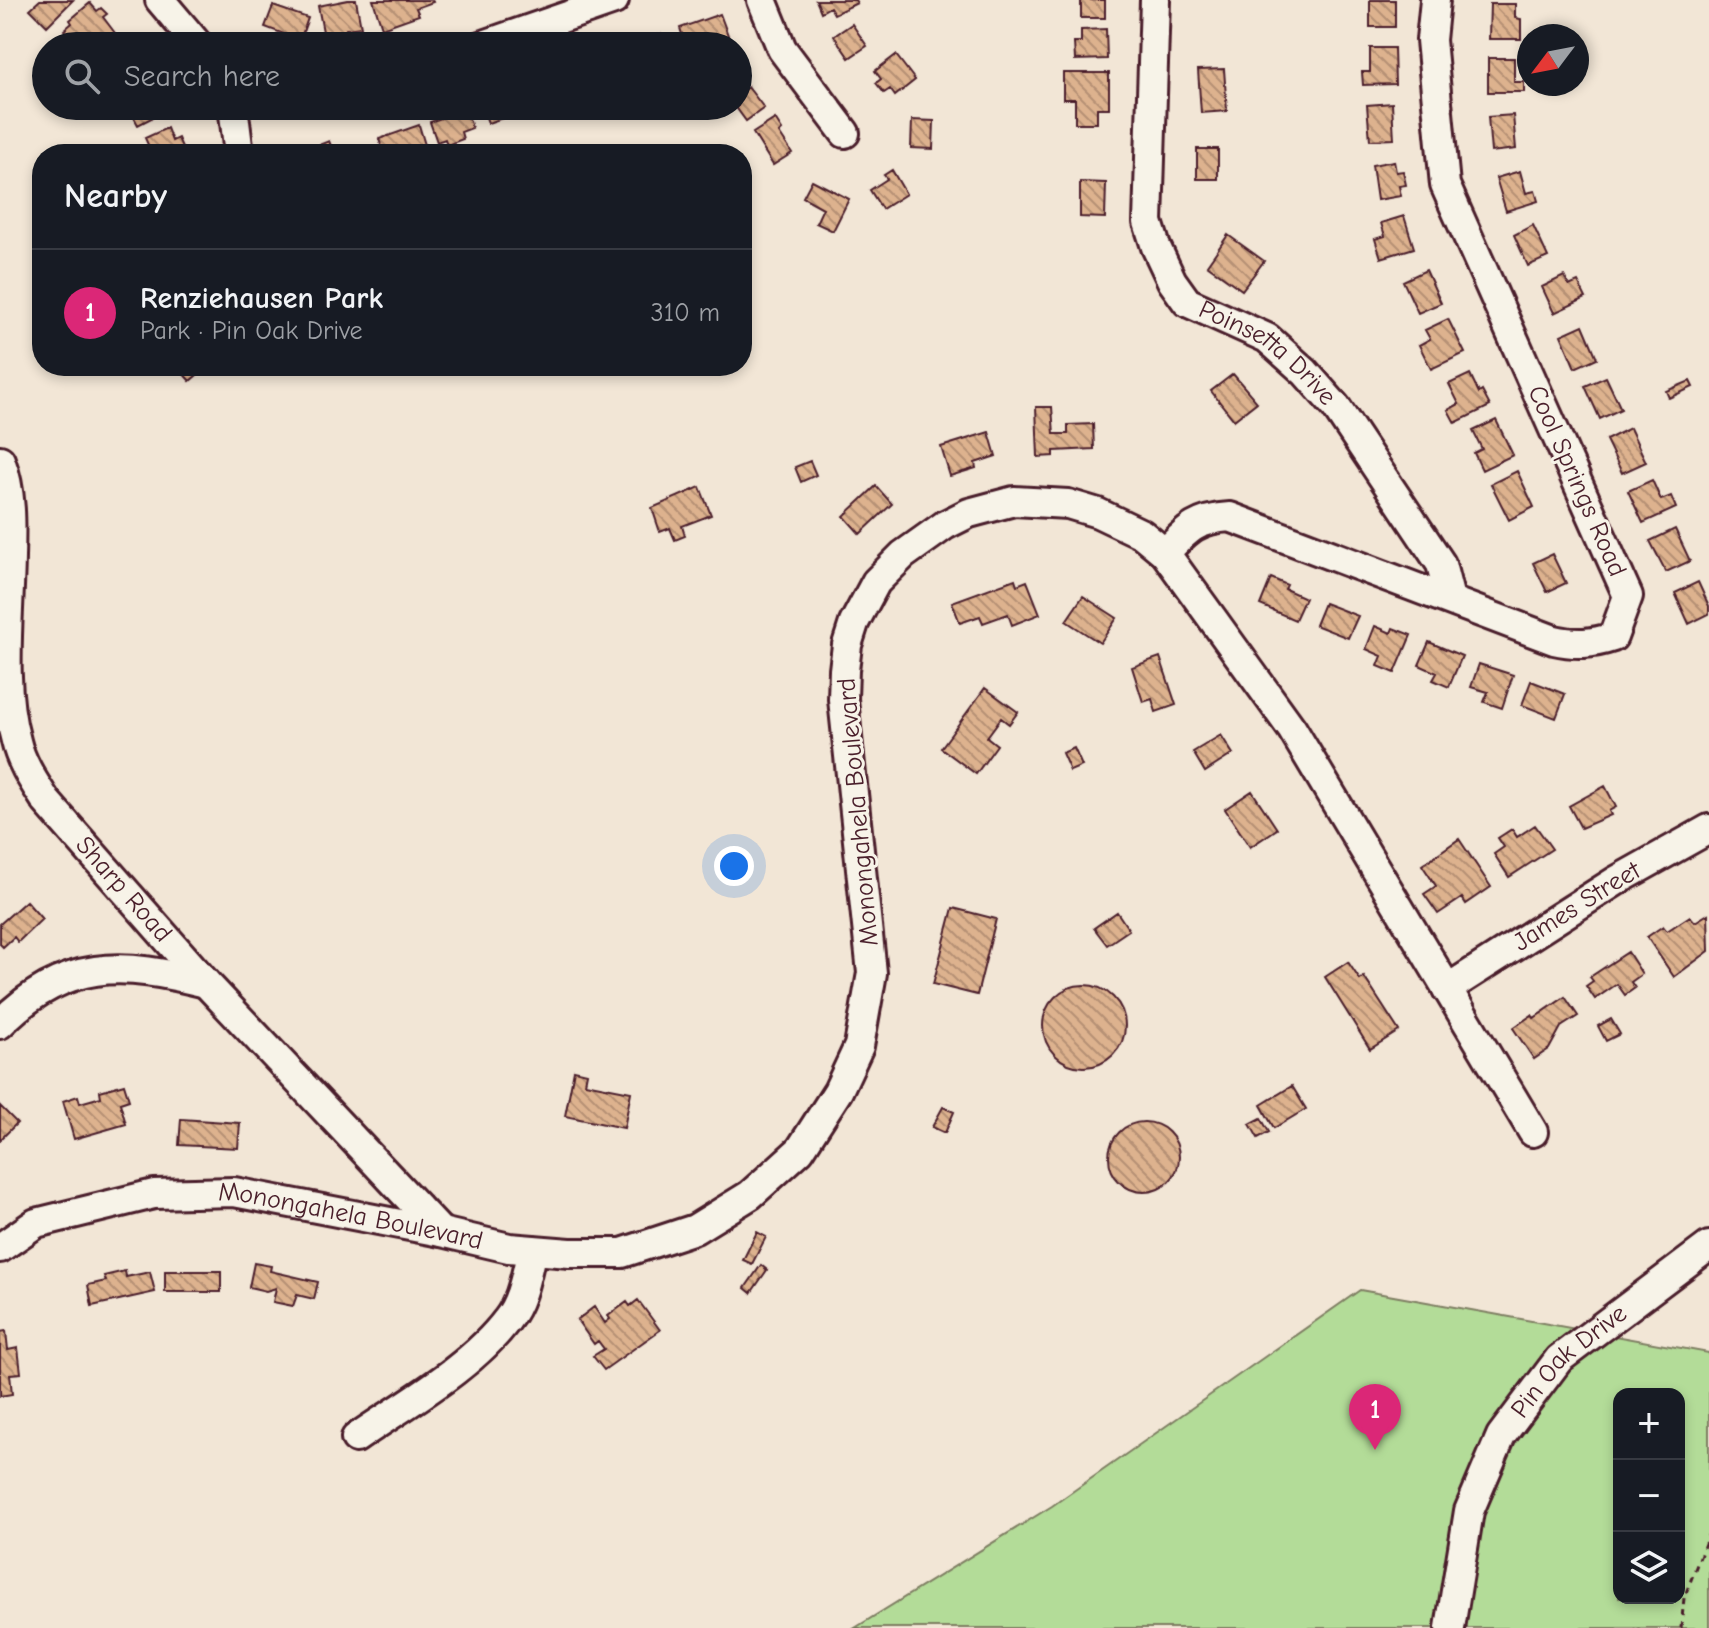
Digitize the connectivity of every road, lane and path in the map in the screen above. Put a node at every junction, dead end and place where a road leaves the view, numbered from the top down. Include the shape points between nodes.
1 (160, 0) edge
2 (614, 0) edge
3 (762, 0) edge
4 (1155, 0) edge
5 (1435, 0) edge
6 (187, 32) edge
7 (521, 32) edge
8 (235, 120) edge
9 (845, 133) dead end
10 (238, 144) edge
11 (0, 460) edge
12 (1165, 553) junction
13 (1450, 599) junction
14 (1709, 829) edge
15 (206, 983) junction
16 (1447, 989) junction
17 (0, 1024) edge
18 (1533, 1132) dead end
19 (441, 1232) junction
20 (1709, 1246) edge
21 (0, 1248) edge
22 (532, 1250) junction
23 (356, 1438) dead end
24 (1709, 1533) edge
25 (1450, 1628) edge
26 (1681, 1628) edge

1 - 6 street
2 - 7 street
3 - 9 street via 782,49
4 - 13 street, Poinsetta Drive via 1148,222 1172,281 1187,302 1267,338 1336,407 1441,564
5 - 13 street, Cool Springs Road via 1431,40 1445,185 1628,596 1613,637 1571,644
8 - 10 street
11 - 15 street, Sharp Road via 11,520 8,703 26,770 46,801
12 - 13 street, Cool Springs Road via 1192,526 1230,517
12 - 16 street, Monongahela Boulevard via 1292,729
12 - 22 street, Monongahela Boulevard via 1142,534 1098,513 1068,504 1014,501 945,525 876,582 854,623 844,670 872,973 859,1046 838,1091 800,1150 750,1195 695,1229 622,1253
14 - 16 street, James Street via 1616,881
15 - 17 street via 157,970 82,973 54,982
15 - 19 street, Sharp Road
16 - 18 street, Monongahela Boulevard
19 - 21 street, Monongahela Boulevard via 234,1192 154,1194 36,1223
19 - 22 street, Monongahela Boulevard
20 - 25 street, Pin Oak Drive via 1559,1359 1501,1436 1469,1511
22 - 23 street via 521,1294 508,1319 442,1379
24 - 26 path via 1684,1598

